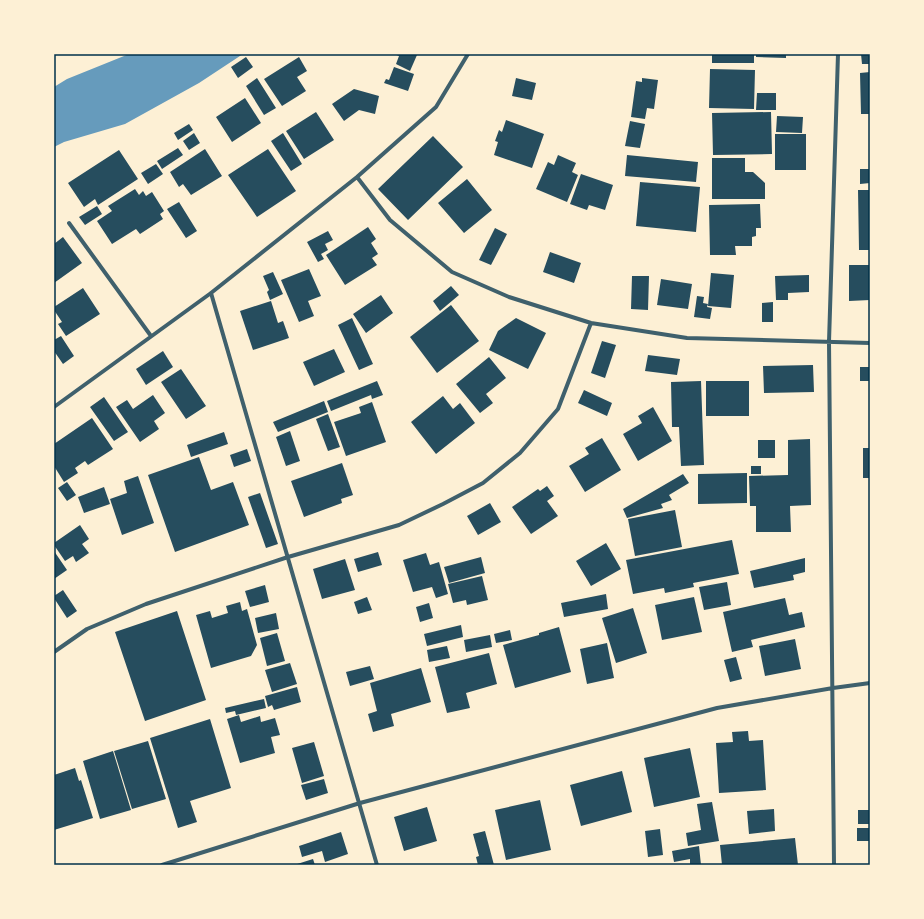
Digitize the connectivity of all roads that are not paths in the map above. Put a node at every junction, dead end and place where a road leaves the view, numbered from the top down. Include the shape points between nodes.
1 (468, 54) edge
2 (838, 54) edge
3 (357, 177) junction
4 (69, 223) dead end
5 (211, 293) junction
6 (591, 323) junction
7 (151, 336) junction
8 (829, 342) junction
9 (870, 343) edge
10 (54, 407) edge
11 (288, 558) junction
12 (54, 652) edge
13 (870, 683) edge
14 (833, 688) junction
15 (360, 803) junction
16 (162, 865) edge
17 (377, 865) edge
18 (834, 865) edge

1 - 3 street via 436,107
2 - 8 street
3 - 5 street
3 - 6 street via 390,220 452,272 509,297
4 - 7 street
5 - 7 street
5 - 11 street
6 - 8 street via 687,338
6 - 11 street via 558,409 520,453 483,483 399,525
7 - 10 street
8 - 9 street
8 - 14 street
11 - 12 street via 146,604 87,629
11 - 15 street
13 - 14 street
14 - 15 street via 717,708
14 - 18 street
15 - 16 street
15 - 17 street

